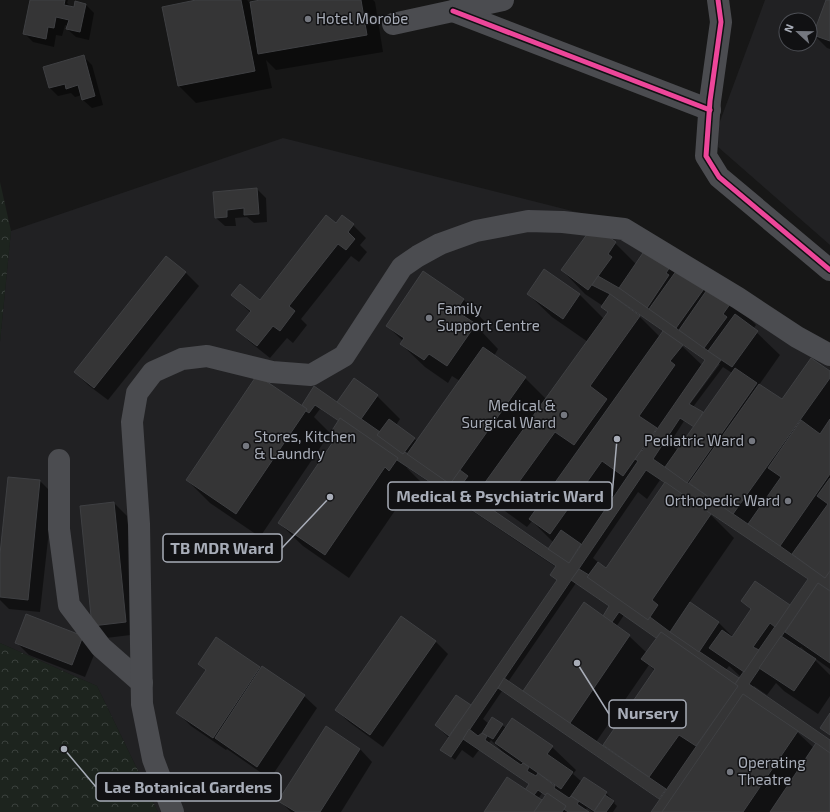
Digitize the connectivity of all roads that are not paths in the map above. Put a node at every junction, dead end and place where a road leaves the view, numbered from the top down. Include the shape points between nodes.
1 (503, 0) edge
2 (718, 0) edge
3 (453, 11) junction
4 (393, 24) dead end
5 (710, 110) junction
6 (830, 270) edge
7 (830, 355) edge
8 (59, 460) dead end
9 (142, 683) junction
10 (172, 812) edge

1 - 3 street
2 - 5 street via 721,22
3 - 4 street
3 - 5 street
5 - 6 street via 706,156 719,177
7 - 9 street via 624,229 528,221 476,231 440,244 402,267 344,356 311,375 272,372 207,356 182,359 153,372 137,393 132,422 139,524
8 - 9 street via 59,529 69,605 101,647
9 - 10 street via 142,704 152,759

